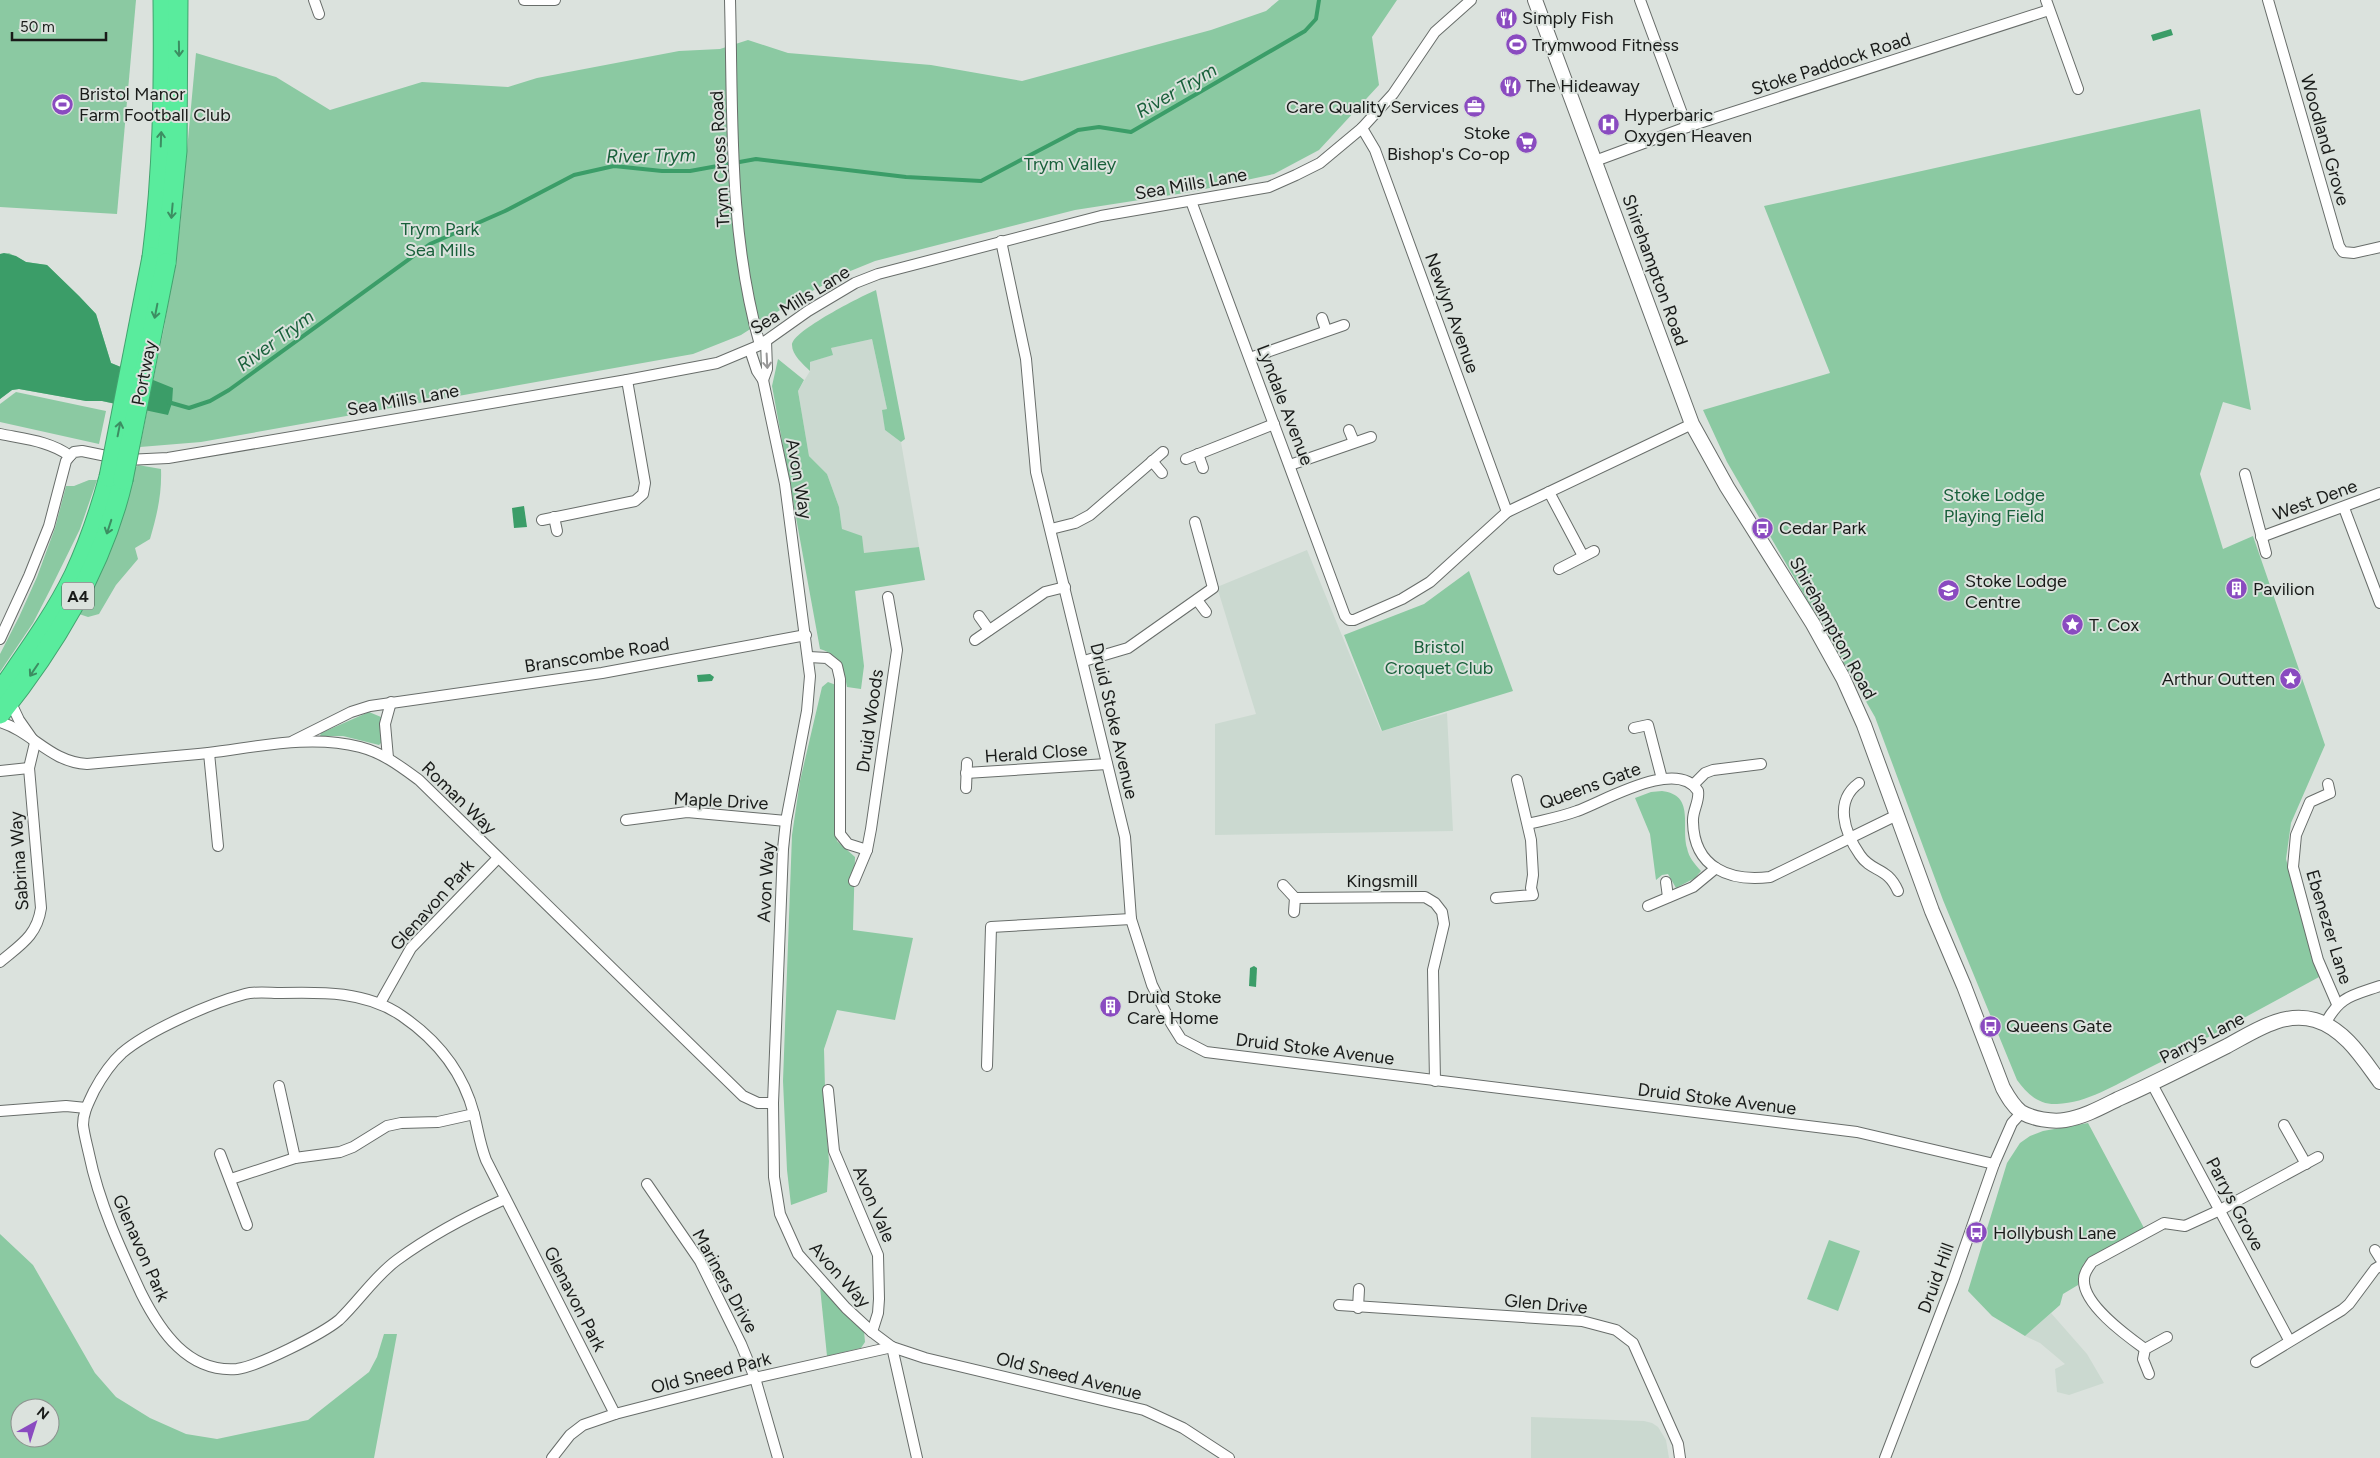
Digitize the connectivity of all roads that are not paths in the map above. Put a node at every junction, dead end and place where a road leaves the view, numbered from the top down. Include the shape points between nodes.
1 (163, 0) edge
2 (178, 0) edge
3 (314, 0) edge
4 (524, 0) edge
5 (555, 0) edge
6 (730, 0) edge
7 (1471, 0) edge
8 (1535, 0) edge
9 (1640, 0) edge
10 (2268, 0) edge
11 (2047, 5) edge
12 (319, 14) dead end
13 (2078, 89) dead end
14 (1688, 127) junction
15 (1362, 128) junction
16 (1595, 161) junction
17 (1191, 201) junction
18 (1001, 241) junction
19 (2380, 247) edge
20 (159, 260) junction
21 (1322, 318) dead end
22 (1344, 325) dead end
23 (1326, 330) junction
24 (763, 343) junction
25 (750, 350) junction
26 (1250, 358) junction
27 (627, 380) junction
28 (763, 380) junction
29 (1274, 424) junction
30 (1692, 424) junction
31 (1349, 430) dead end
32 (0, 434) edge
33 (1371, 437) dead end
34 (1354, 442) junction
35 (1163, 452) dead end
36 (1198, 454) junction
37 (70, 456) junction
38 (1186, 459) dead end
39 (1152, 461) junction
40 (1290, 465) junction
41 (1203, 468) dead end
42 (1162, 473) dead end
43 (2246, 474) dead end
44 (1549, 492) junction
45 (2380, 493) edge
46 (2344, 508) junction
47 (1507, 512) junction
48 (554, 517) junction
49 (542, 520) dead end
50 (1195, 522) dead end
51 (1051, 529) junction
52 (557, 531) dead end
53 (2261, 537) junction
54 (1594, 551) dead end
55 (2266, 553) dead end
56 (1583, 556) junction
57 (1559, 569) dead end
58 (1065, 587) junction
59 (888, 597) dead end
60 (1197, 600) junction
61 (2380, 603) edge
62 (1206, 612) dead end
63 (979, 616) dead end
64 (989, 630) junction
65 (806, 635) junction
66 (0, 639) edge
67 (975, 640) dead end
68 (809, 657) junction
69 (1084, 661) junction
70 (391, 702) junction
71 (3, 703) edge
72 (0, 722) edge
73 (1634, 728) dead end
74 (291, 742) junction
75 (35, 743) junction
76 (209, 753) junction
77 (388, 758) junction
78 (1107, 764) junction
79 (1761, 764) dead end
80 (29, 768) junction
81 (0, 770) edge
82 (1662, 779) junction
83 (1517, 780) dead end
84 (1859, 783) dead end
85 (2328, 784) dead end
86 (1693, 785) junction
87 (966, 788) dead end
88 (1897, 816) junction
89 (626, 820) dead end
90 (786, 821) junction
91 (1528, 824) junction
92 (1851, 837) junction
93 (218, 846) dead end
94 (867, 850) junction
95 (498, 858) junction
96 (1716, 868) junction
97 (854, 881) dead end
98 (1666, 882) dead end
99 (1283, 886) dead end
100 (1898, 891) dead end
101 (1668, 897) junction
102 (1295, 898) junction
103 (1496, 898) dead end
104 (1648, 906) dead end
105 (1294, 912) dead end
106 (1132, 919) junction
107 (0, 962) edge
108 (2380, 986) edge
109 (380, 1003) junction
110 (2337, 1004) junction
111 (2325, 1024) junction
112 (987, 1066) dead end
113 (1434, 1081) junction
114 (2380, 1082) edge
115 (2152, 1084) junction
116 (279, 1086) dead end
117 (828, 1090) dead end
118 (773, 1103) junction
119 (86, 1108) junction
120 (0, 1112) edge
121 (2022, 1112) junction
122 (474, 1114) junction
123 (2284, 1125) dead end
124 (220, 1154) dead end
125 (2318, 1157) dead end
126 (295, 1158) junction
127 (1994, 1164) junction
128 (2306, 1164) junction
129 (231, 1179) junction
130 (648, 1184) dead end
131 (506, 1199) junction
132 (2220, 1210) junction
133 (248, 1225) dead end
134 (2380, 1266) edge
135 (1359, 1289) dead end
136 (1339, 1305) dead end
137 (1358, 1308) junction
138 (872, 1332) junction
139 (2167, 1337) dead end
140 (2289, 1340) junction
141 (892, 1347) junction
142 (2145, 1349) junction
143 (2256, 1362) dead end
144 (2149, 1374) dead end
145 (755, 1378) junction
146 (615, 1414) junction
147 (552, 1458) edge
148 (778, 1458) edge
149 (917, 1458) edge
150 (1229, 1458) edge
151 (1680, 1458) edge
152 (1885, 1458) edge

20 -> 1 highway, Portway / A4 via 156,226
2 -> 20 highway, Portway / A4 via 177,152
3 - 12 street
4 - 5 street
6 - 24 street, Trym Cross Road via 734,200 749,306
7 - 15 street, Sea Mills Lane via 1435,32 1393,94
8 - 16 main road, Shirehampton Road
9 - 14 street
10 - 19 street, Woodland Grove via 2339,246 2343,252 2354,253
11 - 13 street
11 - 14 street, Stoke Paddock Road
14 - 16 street, Stoke Paddock Road
15 - 17 street, Sea Mills Lane via 1320,163 1269,187
15 - 47 street, Newlyn Avenue via 1375,150
16 - 30 main road, Shirehampton Road
17 - 18 street, Sea Mills Lane via 1101,216
17 - 26 street, Lyndale Avenue
18 - 24 street, Sea Mills Lane via 900,267 855,283
18 - 51 street, Druid Stoke Avenue via 1026,358 1036,472
20 - 71 highway, Portway / A4, bridge via 116,478 74,575
21 - 23 street
22 - 23 street
23 - 26 street
24 - 25 street, Sea Mills Lane
24 -> 28 street, Avon Way via 767,369
25 - 27 street, Sea Mills Lane via 717,363
25 - 28 street, Avon Way
26 - 29 street, Lyndale Avenue
27 - 37 street, Sea Mills Lane via 168,458 126,460 82,451
27 - 48 street via 645,483 643,494 635,501
28 - 65 street, Avon Way via 785,484
29 - 36 street
29 - 40 street, Lyndale Avenue
30 - 44 street
30 - 88 main road, Shirehampton Road via 1843,678
31 - 34 street
32 - 37 street via 48,444
33 - 34 street
34 - 40 street
35 - 39 street
36 - 38 street
36 - 41 street
37 - 66 street via 49,526
39 - 42 street
39 - 51 street via 1090,516
40 - 47 street, Lyndale Avenue via 1349,620 1402,599 1430,582
43 - 53 street, West Dene
44 - 47 street
44 - 56 street
45 - 46 street, West Dene
46 - 53 street, West Dene
46 - 61 street
48 - 49 street
48 - 52 street
50 - 60 street via 1213,588
51 - 58 street, Druid Stoke Avenue
53 - 55 street, West Dene
54 - 56 street
56 - 57 street
58 - 64 street via 1045,592
58 - 69 street, Druid Stoke Avenue
59 - 94 street, Druid Woods via 897,650
60 - 62 street
60 - 69 street via 1128,648
63 - 64 street
64 - 67 street
65 - 68 street, Avon Way
65 - 70 street, Branscombe Road via 602,673
68 - 90 street, Avon Way via 810,690
68 - 94 street, Druid Woods via 827,658 838,666 840,834 848,844
69 - 78 street, Druid Stoke Avenue
70 - 74 street, Branscombe Road via 351,712
70 - 77 street via 385,724
71 - 75 street, Roman Way
72 - 75 street, Roman Way
73 - 82 street, Queens Gate via 1648,724
74 - 76 street, Roman Way
74 - 77 street, Roman Way via 336,743 360,747
75 - 76 street, Roman Way via 74,764
75 - 80 street, Sabrina Way
76 - 93 street
77 - 95 street, Roman Way via 419,780
78 - 87 street, Herald Close via 967,768
78 - 106 street, Druid Stoke Avenue via 1125,837
79 - 86 street via 1713,770
80 - 81 street
80 - 107 street, Sabrina Way via 40,915 30,936
82 - 86 street, Queens Gate
82 - 91 street, Queens Gate via 1643,783 1577,811
83 - 91 street, Queens Gate
84 - 92 street via 1846,797 1843,810
85 - 110 street, Ebenezer Lane via 2330,793 2310,802 2296,835 2294,867 2318,960
86 - 96 street via 1699,795 1692,823 1698,849
88 - 92 street
88 - 121 main road, Shirehampton Road via 2003,1088
89 - 90 street, Maple Drive via 686,812
90 - 118 street, Avon Way
91 - 103 street, Queens Gate via 1533,875 1530,888 1533,895
92 - 96 street via 1770,876 1749,879 1732,876
92 - 100 street via 1860,855 1892,878
94 - 97 street, Druid Woods
95 - 109 street, Glenavon Park via 411,948
95 - 118 street, Roman Way via 743,1096 758,1103
96 - 101 street via 1693,887
98 - 101 street
99 - 102 street
101 - 104 street
102 - 105 street
102 - 113 street, Kingsmill via 1425,897 1442,912 1444,924 1433,970
106 - 112 street via 991,927
106 - 113 street, Druid Stoke Avenue via 1152,985 1180,1040 1206,1052
108 - 110 street
109 - 119 street, Glenavon Park via 319,992 248,994 190,1015 147,1036 122,1053 101,1078
109 - 122 street, Glenavon Park via 401,1015 438,1046 459,1075
110 - 111 street
111 - 114 main road, Parrys Lane via 2354,1048
111 - 115 main road, Parrys Lane via 2298,1017 2283,1018
113 - 127 street, Druid Stoke Avenue via 1857,1132
115 - 121 main road, Parrys Lane via 2073,1118 2055,1121
115 - 132 street, Parrys Grove
116 - 126 street
117 - 138 street, Avon Vale via 834,1151 878,1255 878,1306
118 - 138 street, Avon Way via 774,1177 784,1227 798,1254 815,1275
119 - 120 street via 66,1106
119 - 131 street, Glenavon Park via 83,1126 100,1194 117,1242 146,1302 169,1340 186,1355 211,1366 238,1369 297,1346 336,1322 395,1262 456,1221
121 - 127 street, Druid Hill via 2012,1122
122 - 126 street via 438,1122 394,1124 340,1152
122 - 131 street, Glenavon Park via 480,1143
123 - 128 street
124 - 129 street
125 - 128 street
126 - 129 street
127 - 152 street, Druid Hill via 1950,1290
128 - 132 street
129 - 133 street
130 - 145 street, Mariners Drive via 700,1261
131 - 146 street, Glenavon Park
132 - 140 street, Parrys Grove
132 - 142 street via 2185,1226 2164,1223 2092,1262 2086,1270 2084,1281 2088,1294 2106,1320
134 - 140 street via 2342,1310
135 - 137 street
136 - 137 street, Glen Drive
137 - 151 street, Glen Drive via 1582,1320 1616,1330 1633,1343 1678,1444
138 - 141 street, Avon Way
139 - 142 street
140 - 143 street
141 - 145 street, Old Sneed Park
141 - 149 street
141 - 150 street, Old Sneed Avenue via 925,1358 1144,1410 1183,1428
142 - 144 street via 2143,1359
145 - 146 street, Old Sneed Park
145 - 148 street, Mariners Drive
146 - 147 street, Old Sneed Park via 583,1425 570,1435

